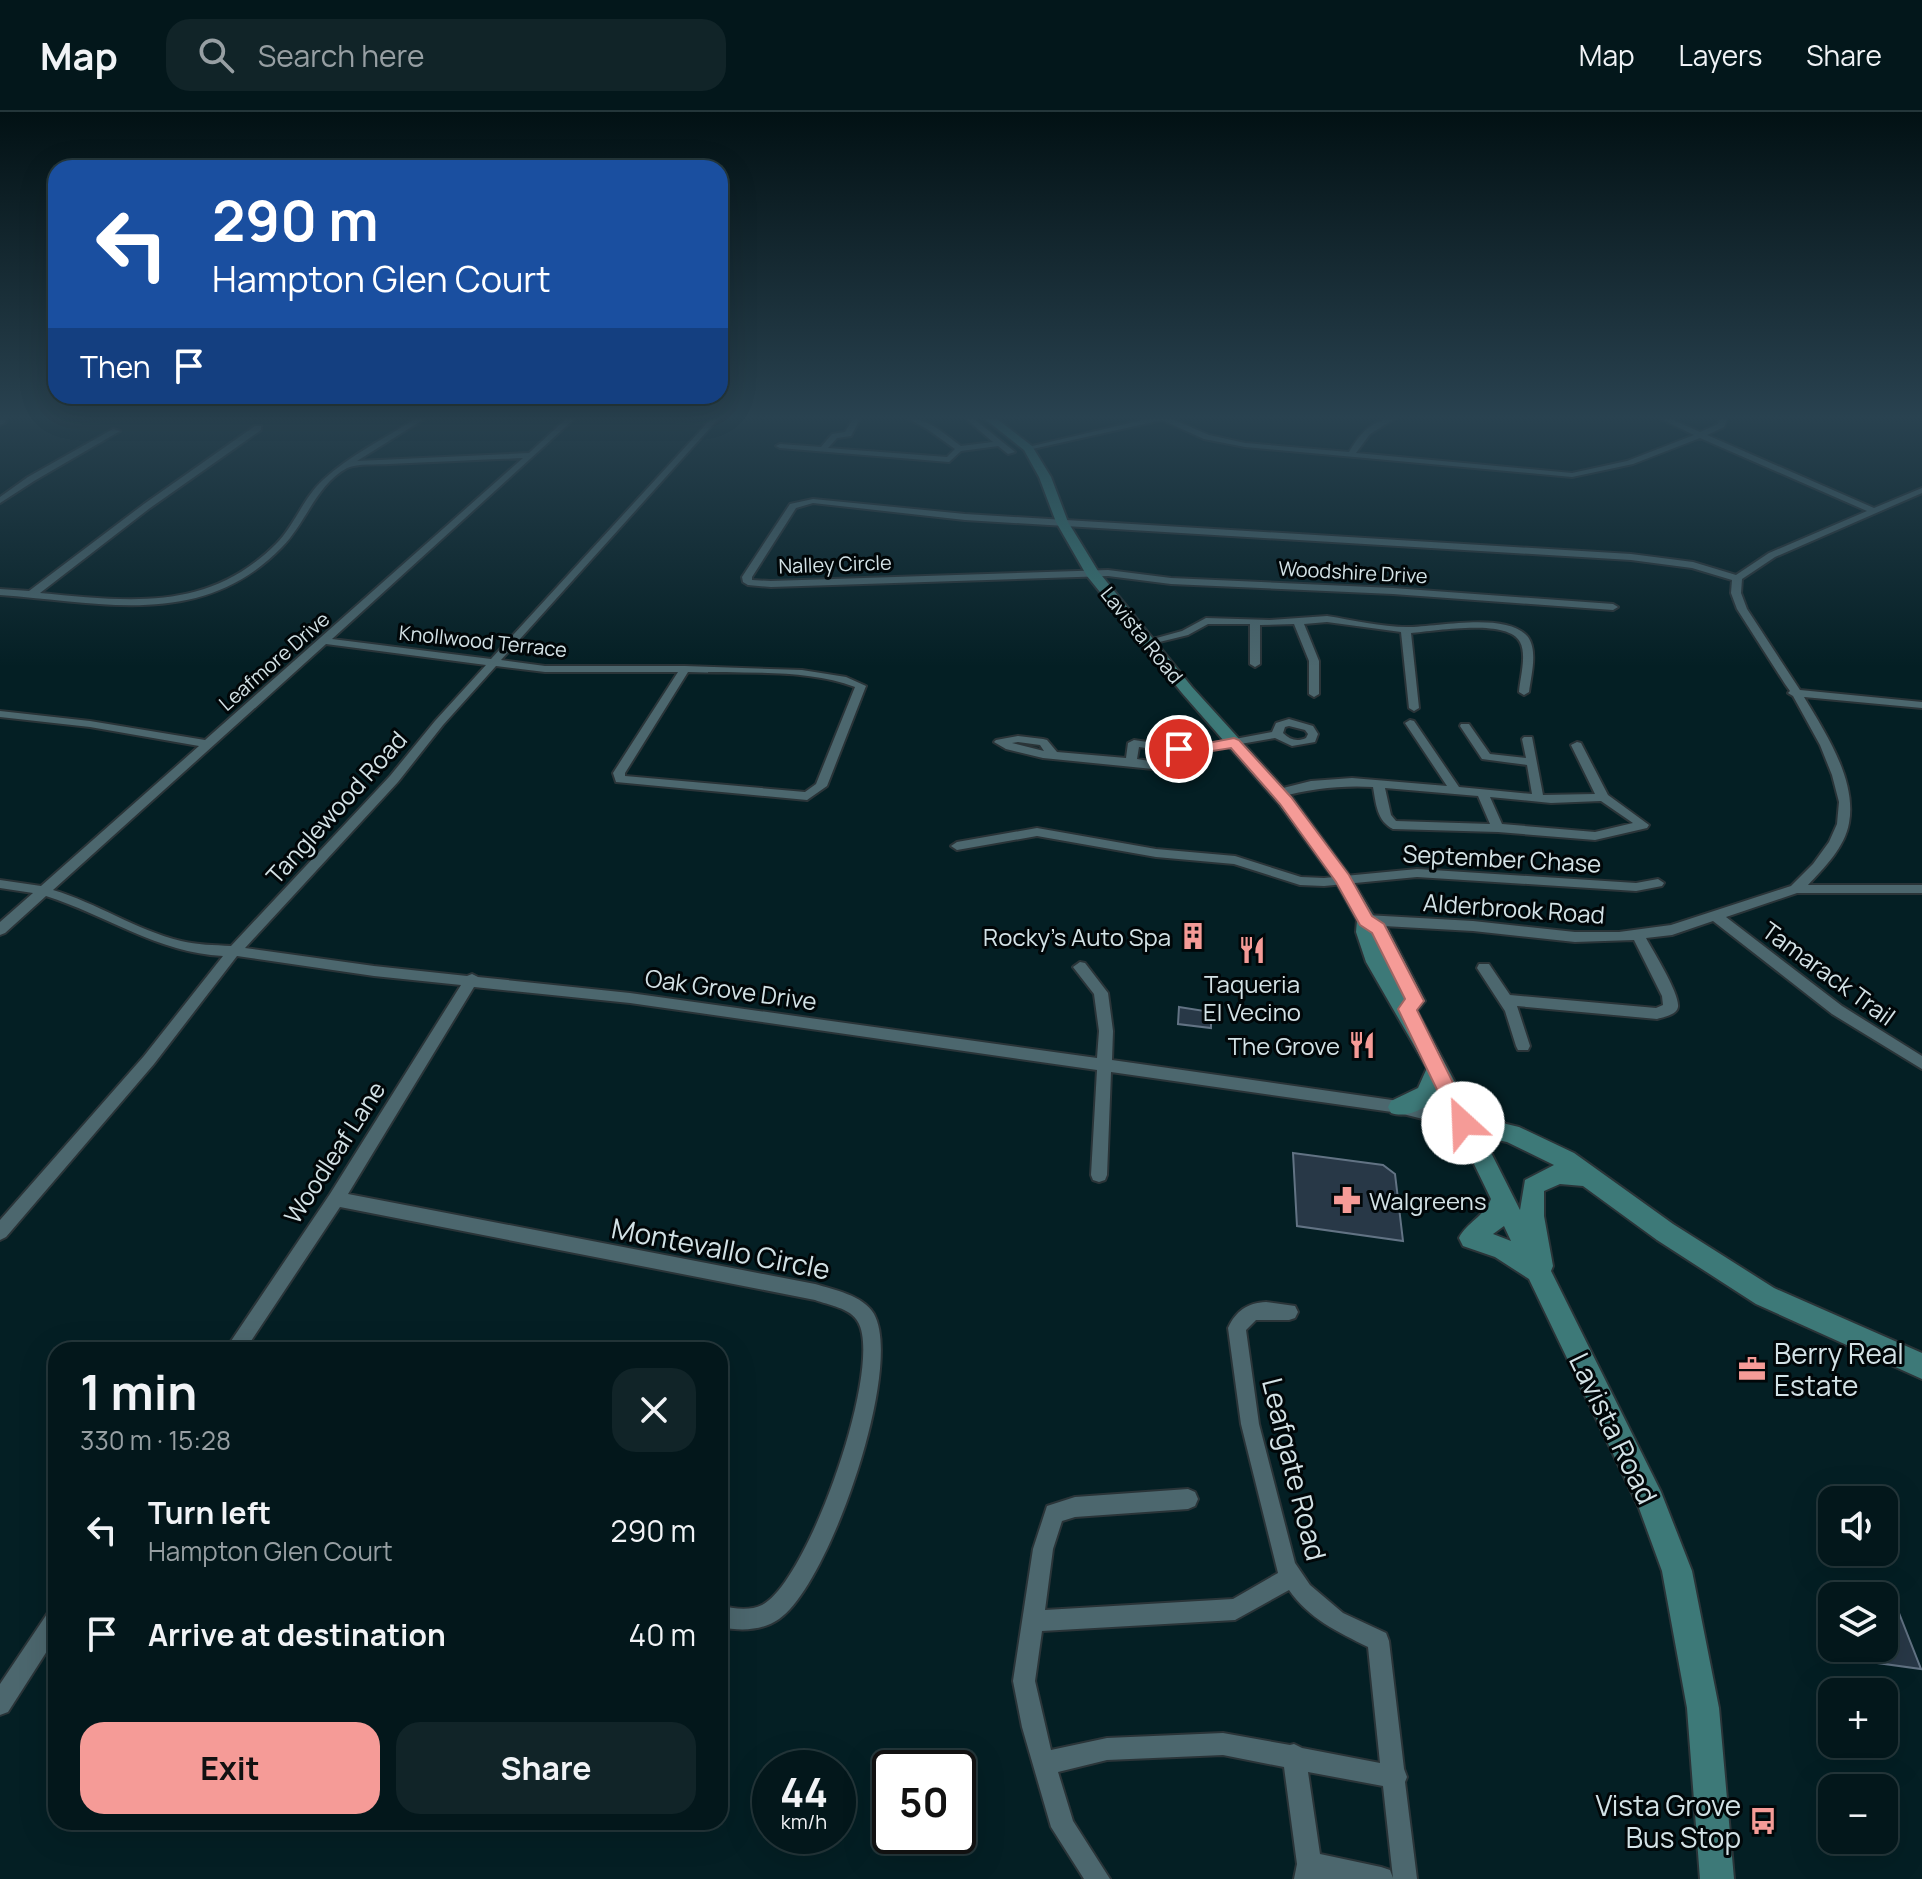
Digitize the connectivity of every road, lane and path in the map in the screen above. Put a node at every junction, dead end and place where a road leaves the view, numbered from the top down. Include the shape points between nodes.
1 (153, 501) edge
2 (308, 501) edge
3 (480, 501) edge
4 (640, 501) edge
5 (1054, 501) edge
6 (1855, 501) edge
7 (1873, 501) edge
8 (1896, 501) edge
9 (1886, 506) junction
10 (1875, 511) junction
11 (1062, 522) junction
12 (1092, 573) junction
13 (1737, 578) junction
14 (0, 592) edge
15 (32, 594) junction
16 (1613, 607) dead end
17 (1255, 621) junction
18 (1298, 621) junction
19 (1406, 630) junction
20 (326, 641) junction
21 (1147, 642) junction
22 (495, 661) junction
23 (1255, 664) dead end
24 (685, 669) junction
25 (1524, 692) dead end
26 (1793, 693) junction
27 (1314, 694) dead end
28 (1922, 705) edge
29 (1414, 708) dead end
30 (0, 714) edge
31 (1410, 723) dead end
32 (1465, 726) dead end
33 (1278, 729) dead end
34 (1528, 739) dead end
35 (1234, 743) junction
36 (207, 744) junction
37 (1577, 745) dead end
38 (1179, 749) junction
39 (1052, 753) dead end
40 (1131, 762) junction
41 (1532, 762) junction
42 (1378, 784) junction
43 (1455, 790) junction
44 (1482, 792) junction
45 (1279, 793) junction
46 (1538, 797) junction
47 (1603, 797) junction
48 (1498, 828) junction
49 (957, 846) dead end
50 (1343, 879) junction
51 (1658, 883) dead end
52 (0, 884) edge
53 (1796, 889) junction
54 (1922, 889) edge
55 (44, 891) junction
56 (1714, 915) junction
57 (1366, 920) junction
58 (0, 930) edge
59 (1638, 935) junction
60 (234, 951) junction
61 (1080, 967) dead end
62 (1484, 968) dead end
63 (472, 979) junction
64 (1505, 1000) junction
65 (1523, 1046) dead end
66 (1922, 1063) edge
67 (1105, 1065) junction
68 (1437, 1068) junction
69 (1399, 1107) junction
70 (1463, 1123) junction
71 (1099, 1175) dead end
72 (1592, 1177) junction
73 (336, 1199) junction
74 (1502, 1201) junction
75 (0, 1232) edge
76 (1541, 1280) junction
77 (1289, 1312) dead end
78 (239, 1342) edge
79 (1922, 1366) edge
80 (1188, 1499) dead end
81 (1291, 1577) junction
82 (728, 1618) edge
83 (1032, 1621) junction
84 (48, 1630) edge
85 (0, 1704) edge
86 (1294, 1755) junction
87 (1045, 1763) junction
88 (1396, 1777) junction
89 (1307, 1872) edge
90 (1098, 1879) edge
91 (1381, 1879) edge
92 (1405, 1879) edge
93 (1717, 1879) edge

1 - 15 street
2 - 15 street via 274,551 221,587 186,599 139,602
3 - 20 street, Leafmore Drive
4 - 22 street, Tanglewood Road
5 - 11 main road, Lavista Road
6 - 10 street
7 - 9 street
8 - 9 street
9 - 10 street
10 - 13 street via 1772,555
11 - 12 main road, Lavista Road
11 - 12 street, Nalley Circle via 802,502 793,506 747,577 748,582
11 - 13 street via 1653,558
12 - 16 street, Woodshire Drive
12 - 21 main road, Lavista Road
13 - 26 street via 1742,609
14 - 15 street
17 - 18 street
17 - 21 street via 1206,621 1185,633
17 - 23 street
18 - 19 street via 1327,619
18 - 27 street via 1314,661
19 - 25 street via 1485,624 1516,632 1525,640 1528,654
19 - 29 street
20 - 22 street, Knollwood Terrace
20 - 36 street, Leafmore Drive
21 - 35 main road, Lavista Road
22 - 24 street, Knollwood Terrace via 545,669
22 - 60 street, Tanglewood Road
24 - 24 street, Knollwood Terrace via 825,677 861,686 821,786 807,796 620,779
26 - 28 street
26 - 53 street via 1831,752 1843,794 1844,822 1821,865
30 - 36 street
31 - 43 street
32 - 41 street via 1486,757
33 - 35 street
34 - 41 street
35 - 38 street
35 - 45 main road, Lavista Road
36 - 55 street, Leafmore Drive
37 - 47 street, September Chase
38 - 40 street via 1173,768
38 - 40 street via 1134,743
39 - 40 street
41 - 46 street
42 - 43 street
42 - 45 street via 1311,785
42 - 48 street, September Chase via 1385,816 1393,825
43 - 44 street
44 - 46 street
44 - 48 street, September Chase
45 - 50 main road, Lavista Road
46 - 47 street
47 - 48 street, September Chase via 1643,825 1595,836
49 - 50 street, September Chase via 1037,832 1156,853 1235,860 1300,881
50 - 51 street, September Chase via 1417,873 1636,887
50 - 57 main road, Lavista Road
52 - 55 street, Oak Grove Drive
53 - 54 street
53 - 56 street, Alderbrook Road
55 - 58 street, Leafmore Drive
55 - 60 street, Oak Grove Drive via 177,947
56 - 59 street, Alderbrook Road
56 - 66 street, Tamarack Trail via 1837,1010
57 - 59 street, Alderbrook Road via 1575,937
57 - 68 main road, Lavista Road via 1364,930 1376,959
59 - 64 street via 1671,1008 1657,1014
60 - 63 street, Oak Grove Drive
60 - 75 street, Tanglewood Road via 149,1060
61 - 67 street via 1101,993
62 - 64 street
63 - 67 street, Oak Grove Drive
63 - 73 street, Woodleaf Lane
64 - 65 street
67 - 69 street, Oak Grove Drive
67 - 71 street
68 - 69 main road via 1431,1092
68 - 70 main road, Lavista Road
69 - 70 street, Oak Grove Drive
70 - 72 main road via 1511,1134
70 - 74 main road, Lavista Road
72 - 76 main road via 1555,1174 1533,1187
72 - 79 main road via 1765,1296
73 - 78 street, Woodleaf Lane
73 - 82 street, Montevallo Circle via 815,1292 849,1304 867,1319 874,1353 867,1399 819,1548 796,1589 773,1611 739,1621
74 - 76 main road, Lavista Road
74 - 76 main road via 1496,1218 1471,1238 1502,1248
76 - 93 main road, Lavista Road via 1651,1502 1677,1571 1703,1708
77 - 81 street, Leafgate Road via 1254,1310 1237,1328 1250,1424
80 - 83 street via 1054,1513
81 - 83 street via 1235,1609
81 - 88 street, Leafgate Road via 1336,1620 1378,1641
83 - 87 street via 1024,1681
84 - 85 street
86 - 87 street via 1223,1744 1107,1749
86 - 88 street
86 - 89 street
87 - 90 street via 1063,1827
88 - 92 street, Leafgate Road
89 - 91 street

